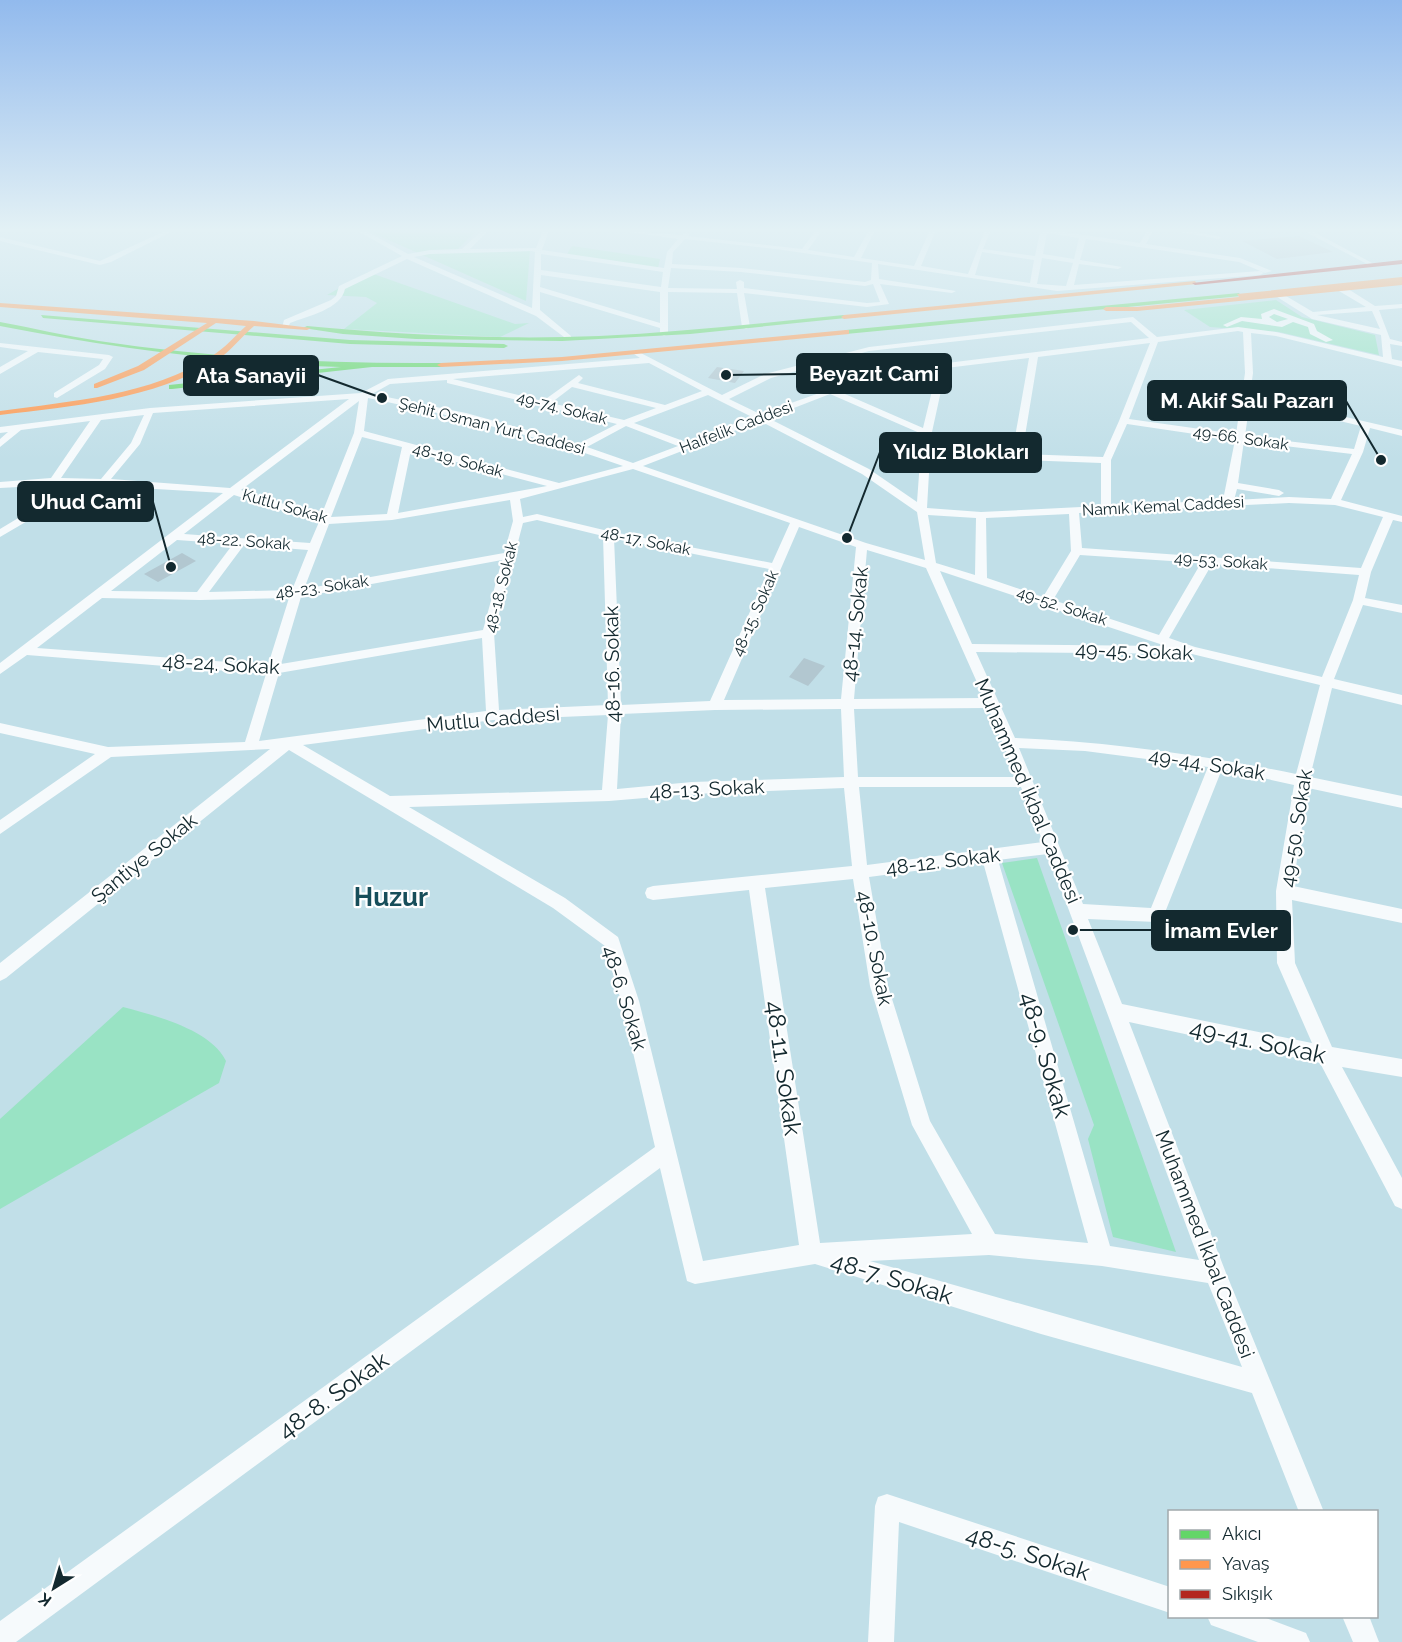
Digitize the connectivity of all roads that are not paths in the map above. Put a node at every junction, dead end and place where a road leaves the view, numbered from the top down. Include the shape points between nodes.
1 (23, 307) edge
2 (323, 307) edge
3 (523, 307) edge
4 (536, 307) edge
5 (592, 307) edge
6 (664, 307) edge
7 (743, 307) edge
8 (952, 307) edge
9 (1039, 307) edge
10 (1107, 307) edge
11 (1296, 307) edge
12 (1371, 307) edge
13 (1396, 307) edge
14 (1375, 309) junction
15 (0, 312) edge
16 (539, 314) junction
17 (1308, 314) junction
18 (216, 320) junction
19 (254, 322) junction
20 (0, 324) edge
21 (285, 326) junction
22 (746, 327) junction
23 (203, 330) junction
24 (664, 330) junction
25 (1228, 330) junction
26 (1247, 330) junction
27 (239, 334) junction
28 (1386, 337) junction
29 (568, 338) junction
30 (1155, 339) junction
31 (1402, 344) edge
32 (0, 345) edge
33 (37, 349) junction
34 (164, 352) junction
35 (635, 352) junction
36 (1035, 354) junction
37 (215, 358) junction
38 (651, 360) junction
39 (1385, 360) junction
40 (595, 364) junction
41 (1402, 364) edge
42 (369, 366) junction
43 (942, 367) junction
44 (0, 371) edge
45 (435, 378) junction
46 (571, 384) junction
47 (830, 391) junction
48 (57, 395) junction
49 (364, 395) junction
50 (714, 395) junction
51 (106, 396) junction
52 (1246, 397) junction
53 (0, 403) edge
54 (545, 403) junction
55 (666, 408) junction
56 (150, 411) junction
57 (0, 413) edge
58 (98, 417) junction
59 (762, 419) junction
60 (1124, 421) junction
61 (625, 423) junction
62 (1366, 424) junction
63 (19, 427) junction
64 (0, 430) edge
65 (359, 433) junction
66 (927, 433) junction
67 (1402, 433) edge
68 (1240, 437) junction
69 (0, 444) edge
70 (407, 446) junction
71 (687, 446) junction
72 (579, 447) junction
73 (1358, 452) junction
74 (1016, 458) junction
75 (1106, 460) junction
76 (636, 465) junction
77 (54, 481) junction
78 (86, 482) junction
79 (104, 482) junction
80 (0, 485) edge
81 (1233, 485) junction
82 (557, 486) junction
83 (233, 491) junction
84 (515, 496) junction
85 (1317, 500) junction
86 (1228, 502) junction
87 (1335, 502) junction
88 (536, 505) junction
89 (1106, 508) junction
90 (922, 511) junction
91 (1074, 511) junction
92 (981, 514) junction
93 (392, 517) junction
94 (1396, 517) edge
95 (325, 521) junction
96 (518, 521) junction
97 (796, 521) junction
98 (0, 534) edge
99 (608, 534) junction
100 (173, 536) junction
101 (242, 541) junction
102 (862, 545) junction
103 (316, 547) junction
104 (1077, 551) junction
105 (508, 556) junction
106 (1209, 560) junction
107 (931, 565) junction
108 (775, 567) junction
109 (1365, 572) junction
110 (981, 580) junction
111 (99, 594) junction
112 (296, 594) junction
113 (200, 596) junction
114 (1359, 600) junction
115 (1046, 601) junction
116 (1402, 609) edge
117 (488, 633) junction
118 (1162, 640) junction
119 (968, 648) junction
120 (1192, 650) junction
121 (24, 651) junction
122 (0, 670) edge
123 (273, 670) junction
124 (1327, 681) junction
125 (1402, 700) edge
126 (847, 703) junction
127 (991, 703) junction
128 (715, 705) junction
129 (615, 710) junction
130 (493, 715) junction
131 (0, 728) edge
132 (288, 743) junction
133 (1010, 743) junction
134 (250, 747) junction
135 (108, 752) junction
136 (1217, 763) junction
137 (1302, 780) junction
138 (851, 782) junction
139 (1026, 782) junction
140 (609, 795) junction
141 (389, 802) junction
142 (1402, 802) edge
143 (0, 828) edge
144 (1053, 848) junction
145 (989, 855) junction
146 (860, 872) junction
147 (756, 881) junction
148 (1284, 891) junction
149 (653, 893) dead end
150 (1078, 911) junction
151 (1402, 916) edge
152 (0, 973) edge
153 (1114, 1011) junction
154 (1326, 1055) junction
155 (1402, 1068) edge
156 (666, 1151) junction
157 (1402, 1199) edge
158 (989, 1244) junction
159 (811, 1254) junction
160 (1102, 1255) junction
161 (1215, 1273) junction
162 (1260, 1384) junction
163 (1311, 1510) edge
164 (1168, 1599) edge
165 (1223, 1618) edge
166 (1355, 1618) edge
167 (0, 1637) edge
168 (881, 1642) edge
169 (1297, 1642) edge
170 (1366, 1642) edge

1 - 18 main road
2 - 21 street
3 - 16 street
4 - 16 street
5 - 24 street
6 - 24 street
7 - 22 street
8 - 22 main road
9 - 27 main road via 612,344 446,346
10 - 35 main road
11 - 17 street
12 - 14 street
13 - 14 street
14 - 17 street
14 - 28 street
15 - 23 main road
16 - 29 street
17 - 28 street
18 - 19 main road
18 - 23 main road
19 - 21 main road
19 - 27 main road
20 - 34 main road
21 - 29 main road via 422,338
22 - 24 main road
23 - 27 main road
23 - 34 main road
24 - 29 main road
25 - 26 street, Halfelik Caddesi
25 - 30 street, Halfelik Caddesi
25 - 39 street via 1227,324 1241,319 1285,324 1294,319 1311,326 1320,337 1357,346
26 - 39 street, Halfelik Caddesi
26 - 52 street
27 - 37 main road
28 - 31 street
28 - 39 street
30 - 36 street, Halfelik Caddesi
30 - 50 street via 1132,319 869,349
30 - 60 street
32 - 33 street
33 - 44 street
33 - 48 street via 109,357 102,367
34 - 37 main road
34 - 48 main road via 116,380
35 - 38 street
35 - 42 main road via 477,364
36 - 43 street, Halfelik Caddesi
36 - 74 street
37 - 42 main road
37 - 51 main road via 175,377
38 - 40 street
38 - 50 street
39 - 41 street, Halfelik Caddesi
40 - 45 street
40 - 46 street
42 - 51 main road
43 - 47 street, Halfelik Caddesi via 882,374
43 - 66 street, Muhammed İkbal Caddesi
45 - 49 street via 388,382
45 - 54 street, 49-74. Sokak
46 - 54 street
46 - 55 street
47 - 59 street, Halfelik Caddesi
47 - 66 street
48 - 53 main road
49 - 56 street, Şehit Osman Yurt Caddesi
49 - 65 street
49 - 72 street, Şehit Osman Yurt Caddesi via 466,416
49 - 83 street via 346,404
50 - 55 street
50 - 59 street
51 - 57 main road
52 - 62 street
52 - 68 street
54 - 61 street, 49-74. Sokak
55 - 61 street
56 - 58 street, Şehit Osman Yurt Caddesi
56 - 79 street via 135,444
58 - 63 street, Şehit Osman Yurt Caddesi
58 - 77 street
59 - 71 street, Halfelik Caddesi
59 - 90 street via 866,470
60 - 68 street, 49-66. Sokak
60 - 75 street
61 - 71 street, 49-74. Sokak
61 - 72 street
62 - 67 street
62 - 73 street
63 - 64 street, Şehit Osman Yurt Caddesi
63 - 69 street
65 - 70 street, 48-19. Sokak
65 - 95 street
66 - 74 street via 996,456
66 - 90 street, Muhammed İkbal Caddesi
68 - 73 street, 49-66. Sokak
68 - 81 street
70 - 82 street, 48-19. Sokak
70 - 93 street
71 - 76 street, Halfelik Caddesi
72 - 76 street, Şehit Osman Yurt Caddesi
73 - 87 street
74 - 75 street
75 - 89 street
76 - 82 street, Kutlu Sokak
76 - 97 street, Şehit Osman Yurt Caddesi
77 - 78 street, Kutlu Sokak
77 - 80 street, Kutlu Sokak
78 - 79 street, Kutlu Sokak
78 - 98 street
79 - 83 street, Kutlu Sokak
81 - 85 street
81 - 86 street
82 - 88 street, Kutlu Sokak
83 - 95 street, Kutlu Sokak
83 - 100 street
84 - 88 street, Kutlu Sokak
84 - 93 street, Kutlu Sokak
84 - 96 street, 48-18. Sokak
85 - 86 street, Namık Kemal Caddesi
85 - 87 street, Namık Kemal Caddesi
86 - 89 street, Namık Kemal Caddesi
87 - 94 street, Namık Kemal Caddesi
88 - 96 street, 48-17. Sokak
88 - 99 street, 48-17. Sokak
89 - 91 street, Namık Kemal Caddesi
90 - 92 street, Namık Kemal Caddesi
90 - 107 street, Muhammed İkbal Caddesi
91 - 92 street, Namık Kemal Caddesi
91 - 104 street
92 - 110 street
93 - 95 street, Kutlu Sokak
94 - 109 street, 49-50. Sokak
95 - 103 street
96 - 105 street, 48-18. Sokak
97 - 102 street, Şehit Osman Yurt Caddesi
97 - 108 street, 48-15. Sokak
99 - 108 street, 48-17. Sokak
99 - 129 street, 48-16. Sokak
100 - 101 street, 48-22. Sokak
100 - 111 street
101 - 103 street, 48-22. Sokak
101 - 113 street
102 - 107 street, Şehit Osman Yurt Caddesi
102 - 126 street, 48-14. Sokak
103 - 112 street
104 - 106 street, 49-53. Sokak
104 - 115 street
105 - 112 street, 48-23. Sokak
105 - 117 street, 48-18. Sokak
106 - 109 street, 49-53. Sokak
106 - 118 street
107 - 110 street, 49-52. Sokak
107 - 119 street, Muhammed İkbal Caddesi
108 - 128 street, 48-15. Sokak
109 - 114 street, 49-50. Sokak
110 - 115 street, 49-52. Sokak
111 - 113 street, 48-23. Sokak
111 - 121 street
112 - 113 street, 48-23. Sokak
112 - 123 street
114 - 116 street
114 - 124 street, 49-50. Sokak
115 - 118 street, 49-52. Sokak
117 - 123 street, 48-24. Sokak
117 - 130 street, 48-18. Sokak
118 - 120 street, 49-52. Sokak
119 - 120 street, 49-45. Sokak
119 - 127 street, Muhammed İkbal Caddesi
120 - 124 street, 49-45. Sokak
121 - 122 street
121 - 123 street, 48-24. Sokak
123 - 134 street
124 - 125 street, 49-45. Sokak
124 - 137 street, 49-50. Sokak
126 - 127 street, Mutlu Caddesi
126 - 128 street, Mutlu Caddesi
126 - 138 street, 48-10. Sokak
127 - 133 street, Muhammed İkbal Caddesi
128 - 129 street, Mutlu Caddesi
129 - 130 street, Mutlu Caddesi
129 - 140 street, 48-16. Sokak
130 - 132 street, Mutlu Caddesi
131 - 135 street, Mutlu Caddesi
132 - 134 street, Mutlu Caddesi
132 - 141 street, 48-6. Sokak
132 - 152 street, Şantiye Sokak
133 - 136 street, 49-44. Sokak via 1085,746
133 - 139 street, Muhammed İkbal Caddesi
134 - 135 street, Mutlu Caddesi
135 - 143 street
136 - 137 street, 49-44. Sokak
136 - 150 street via 1156,915
137 - 142 street, 49-44. Sokak
137 - 148 street, 49-50. Sokak
138 - 139 street, 48-13. Sokak
138 - 140 street, 48-13. Sokak
138 - 146 street, 48-10. Sokak
139 - 144 street, Muhammed İkbal Caddesi
140 - 141 street, 48-13. Sokak
141 - 156 street, 48-6. Sokak via 559,903 612,942
144 - 145 street, 48-12. Sokak
144 - 150 street, Muhammed İkbal Caddesi
145 - 146 street, 48-12. Sokak
145 - 160 street, 48-9. Sokak
146 - 147 street, 48-12. Sokak
146 - 158 street, 48-10. Sokak via 879,986 922,1125
147 - 149 street, 48-12. Sokak
147 - 159 street, 48-11. Sokak
148 - 151 street
148 - 154 street, 49-50. Sokak via 1286,963
150 - 153 street, Muhammed İkbal Caddesi
153 - 154 street, 49-41. Sokak
153 - 161 street, Muhammed İkbal Caddesi
154 - 155 street, 49-41. Sokak
154 - 157 street, 49-50. Sokak
156 - 159 street, 48-6. Sokak via 695,1273
156 - 167 street, 48-8. Sokak
158 - 159 street, 48-7. Sokak
158 - 160 street, 48-7. Sokak
159 - 162 street, 48-7. Sokak
160 - 161 street, 48-7. Sokak
161 - 162 street, Muhammed İkbal Caddesi
162 - 163 street, Muhammed İkbal Caddesi
164 - 168 street, 48-5. Sokak via 887,1506
165 - 169 street
166 - 170 street

